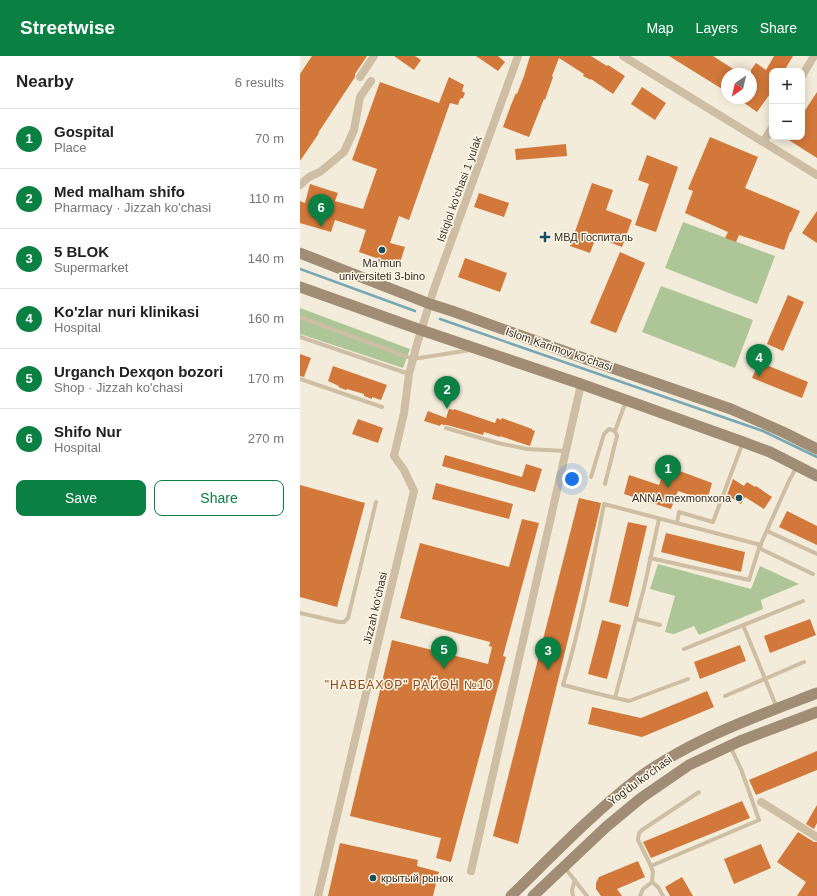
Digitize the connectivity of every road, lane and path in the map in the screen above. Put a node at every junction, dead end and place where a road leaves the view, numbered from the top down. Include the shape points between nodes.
1 (374, 56) edge
2 (518, 56) edge
3 (814, 56) edge
4 (628, 57) edge
5 (805, 71) edge
6 (360, 77) dead end
7 (371, 81) dead end
8 (769, 133) edge
9 (764, 142) junction
10 (817, 175) edge
11 (300, 185) edge
12 (300, 253) edge
13 (300, 287) edge
14 (430, 304) junction
15 (300, 317) edge
16 (421, 330) junction
17 (300, 337) edge
18 (476, 348) junction
19 (413, 359) junction
20 (409, 374) junction
21 (300, 379) edge
22 (581, 384) junction
23 (626, 400) junction
24 (382, 407) dead end
25 (446, 428) dead end
26 (615, 431) junction
27 (743, 442) junction
28 (817, 449) edge
29 (567, 451) junction
30 (797, 466) junction
31 (817, 476) edge
32 (591, 477) dead end
33 (605, 484) dead end
34 (376, 502) dead end
35 (659, 519) junction
36 (677, 523) junction
37 (767, 531) junction
38 (760, 546) junction
39 (817, 554) edge
40 (650, 558) junction
41 (813, 574) dead end
42 (803, 601) dead end
43 (300, 613) edge
44 (636, 619) junction
45 (660, 625) dead end
46 (743, 625) junction
47 (684, 649) dead end
48 (804, 662) dead end
49 (688, 678) dead end
50 (765, 679) junction
51 (817, 693) edge
52 (725, 696) dead end
53 (615, 698) junction
54 (777, 708) junction
55 (817, 712) edge
56 (730, 746) junction
57 (699, 792) dead end
58 (762, 802) dead end
59 (817, 837) edge
60 (651, 866) junction
61 (564, 867) junction
62 (470, 871) dead end
63 (575, 880) junction
64 (652, 882) junction
65 (318, 896) edge
66 (511, 896) edge
67 (533, 896) edge
68 (573, 896) edge
69 (587, 896) edge
70 (640, 896) edge
71 (663, 896) edge

1 - 6 street
2 - 14 street, Istiqlol ko'chasi 1 yulak
3 - 5 street
4 - 9 street
7 - 11 street via 360,97 354,130 344,152
8 - 9 street
9 - 10 street
12 - 14 main road, Islom Karimov ko'chasi
13 - 16 main road
14 - 16 street, Istiqlol ko'chasi 1 yulak
14 - 28 main road, Islom Karimov ko'chasi via 731,409
15 - 19 lane
16 - 18 main road
16 - 19 street, Jizzah ko'chasi
17 - 20 lane
18 - 19 lane
18 - 22 main road
19 - 20 street, Jizzah ko'chasi
20 - 65 street, Jizzah ko'chasi via 404,413 394,456 414,491
21 - 24 lane
22 - 23 main road
22 - 29 street
23 - 26 lane
23 - 27 main road
25 - 29 lane via 527,449
26 - 32 lane via 609,429 604,434
26 - 33 lane via 617,436
27 - 30 main road
27 - 36 lane via 714,522 679,512
29 - 62 street
30 - 31 main road
30 - 37 lane
34 - 43 lane via 348,618 344,622 339,622
35 - 36 lane
35 - 40 lane
35 - 53 lane via 604,504 572,656 563,685
36 - 38 lane
37 - 38 lane
37 - 39 lane
38 - 40 lane via 749,580
38 - 41 lane
40 - 44 lane
42 - 46 lane
44 - 45 lane
44 - 53 lane
46 - 47 lane
46 - 50 lane
48 - 50 lane
49 - 53 lane via 629,701
50 - 52 lane
50 - 54 lane
51 - 54 main road, Yog'du ko'chasi
54 - 66 main road, Yog'du ko'chasi via 730,727 678,753 638,779 594,814
55 - 56 main road, Yog'du ko'chasi
56 - 60 lane via 759,820
56 - 61 main road, Yog'du ko'chasi via 689,765 641,798
57 - 60 lane via 639,833 638,840
58 - 59 street
60 - 64 lane
61 - 63 lane
61 - 67 main road, Yog'du ko'chasi
63 - 68 lane
63 - 69 lane
64 - 70 lane via 643,889
64 - 71 lane

